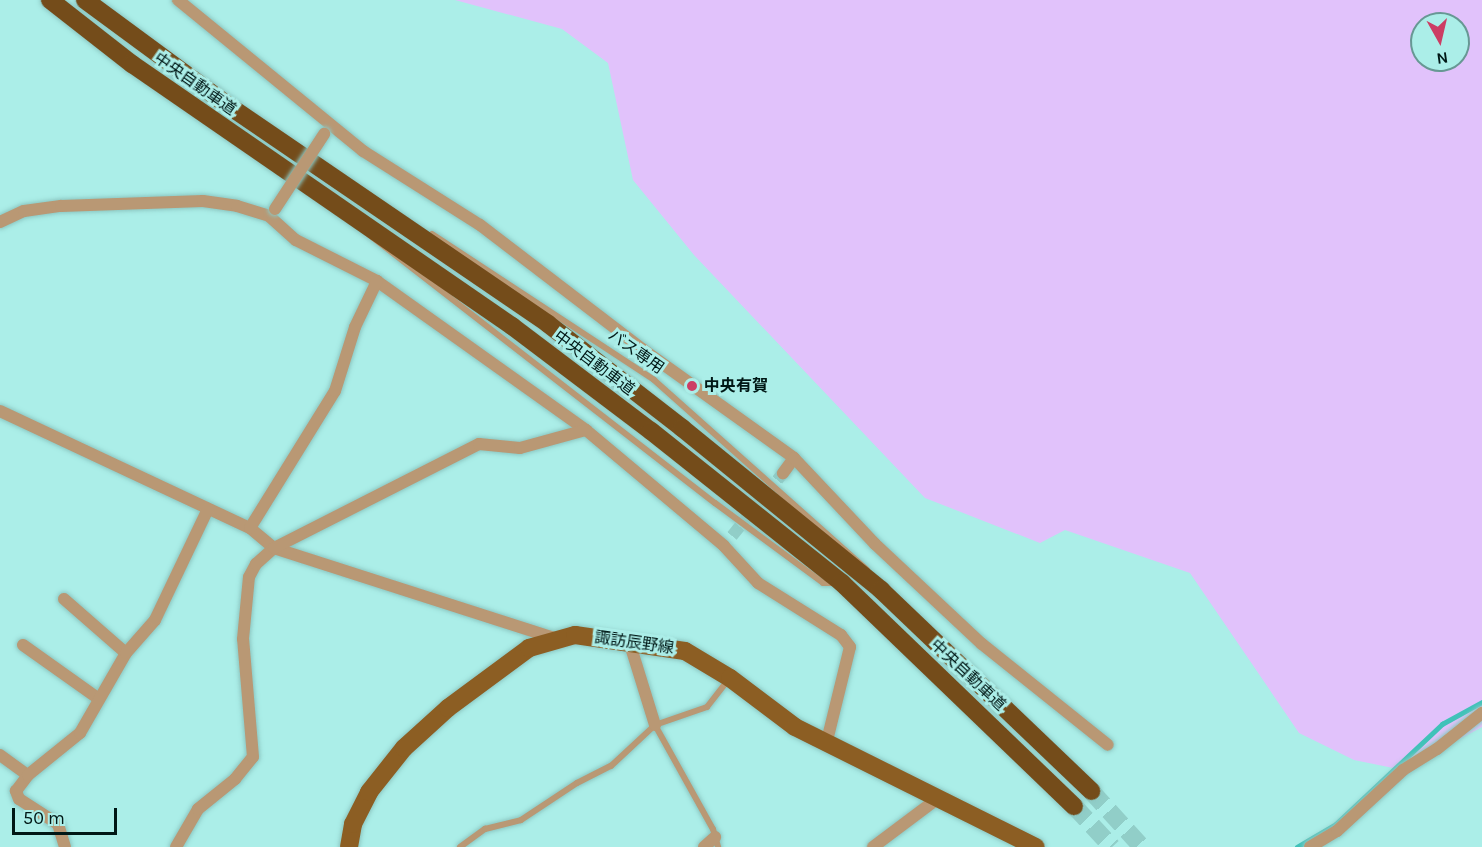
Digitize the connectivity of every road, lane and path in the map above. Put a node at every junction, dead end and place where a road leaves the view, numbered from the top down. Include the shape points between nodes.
1 (50, 0) edge
2 (85, 0) edge
3 (178, 0) edge
4 (327, 129) junction
5 (272, 213) junction
6 (0, 222) edge
7 (377, 281) junction
8 (0, 411) edge
9 (586, 430) junction
10 (794, 458) junction
11 (783, 473) tunnel mouth
12 (208, 509) junction
13 (250, 528) junction
14 (732, 536) tunnel mouth
15 (724, 546) junction
16 (274, 548) junction
17 (64, 599) dead end
18 (559, 639) junction
19 (629, 641) junction
20 (23, 645) dead end
21 (126, 653) junction
22 (730, 678) junction
23 (99, 699) junction
24 (1482, 713) edge
25 (654, 725) junction
26 (826, 745) junction
27 (1108, 746) dead end
28 (0, 755) edge
29 (28, 775) junction
30 (1091, 791) tunnel mouth
31 (937, 799) junction
32 (1074, 806) tunnel mouth
33 (716, 842) edge
34 (65, 847) edge
35 (177, 847) edge
36 (349, 847) edge
37 (460, 847) edge
38 (704, 847) edge
39 (873, 847) edge
40 (1036, 847) edge
41 (1310, 847) edge

1 - 32 highway, 中央自動車道 via 132,64 512,326 842,584
2 - 30 highway, 中央自動車道 via 548,324 881,590
3 - 4 street
4 - 5 street, bridge
4 - 10 street via 480,225 642,349
5 - 6 street via 203,201 61,206 24,211
5 - 7 street via 296,240
7 - 9 street
7 - 13 street via 355,327 335,391
8 - 12 street
9 - 15 street
9 - 16 street via 519,448 478,444
10 - 11 street
10 - 27 street via 875,544 982,644
12 - 13 street
12 - 21 street via 155,620
13 - 16 street
14 - 15 street
15 - 26 street via 758,583 841,635 849,647
16 - 18 street
16 - 35 street via 249,577 243,623 253,757 235,780 198,809
17 - 21 street
18 - 19 main road, 諏訪辰野線 via 575,635
18 - 36 main road, 諏訪辰野線 via 529,648 448,708 404,748 369,792 353,824
19 - 22 main road, 諏訪辰野線 via 685,651
19 - 25 street
20 - 23 street
21 - 23 street
22 - 25 lane via 707,707
22 - 26 main road, 諏訪辰野線
23 - 29 street via 80,733
24 - 41 street via 1403,770 1337,831
25 - 33 lane
25 - 37 lane via 611,766 521,820 485,829
26 - 31 main road, 諏訪辰野線
28 - 29 street
29 - 34 street via 16,791 19,800 58,824
31 - 39 street
31 - 40 main road, 諏訪辰野線
33 - 38 street

